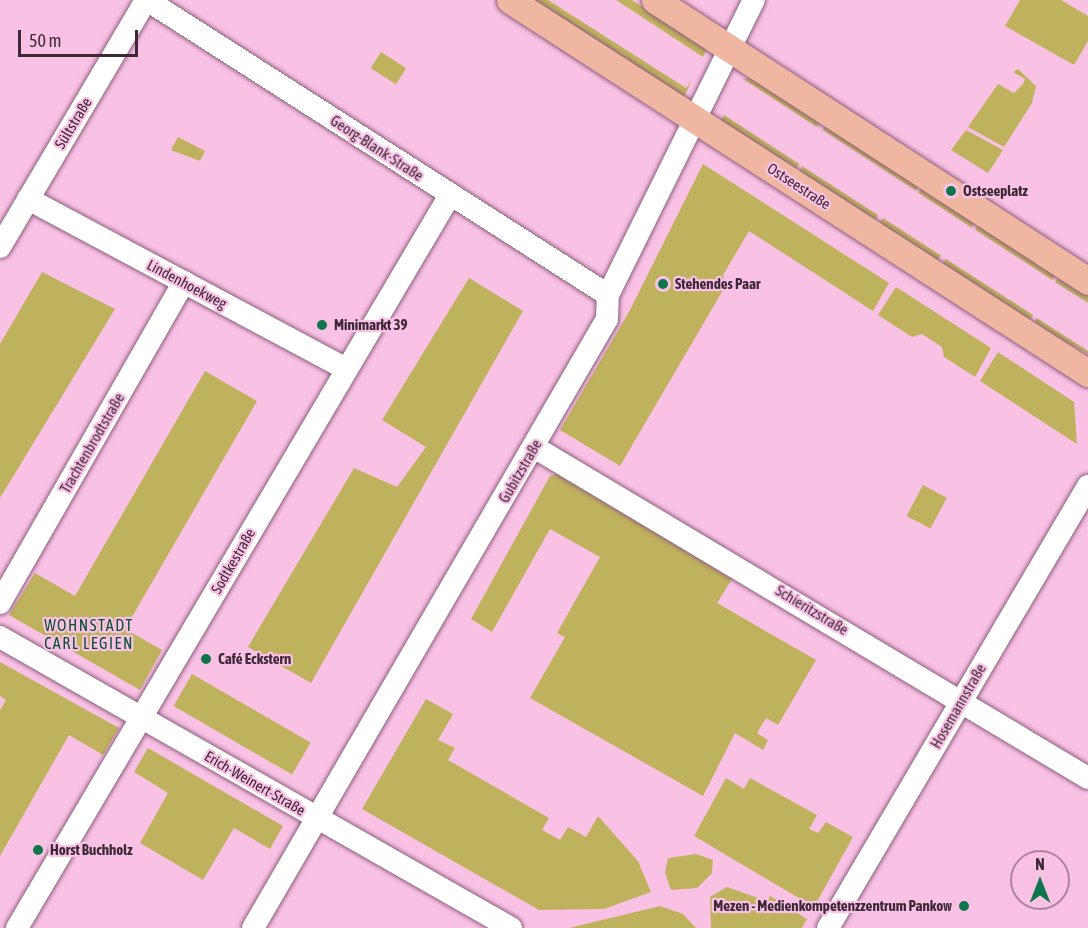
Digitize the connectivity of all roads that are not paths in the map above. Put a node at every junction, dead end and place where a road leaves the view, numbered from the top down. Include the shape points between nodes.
1 (146, 0) edge
2 (510, 0) edge
3 (655, 0) edge
4 (754, 0) edge
5 (730, 49) junction
6 (693, 118) junction
7 (450, 195) junction
8 (28, 199) junction
9 (0, 247) edge
10 (1088, 281) edge
11 (184, 282) junction
12 (608, 295) junction
13 (346, 369) junction
14 (1088, 373) edge
15 (534, 447) junction
16 (1088, 486) edge
17 (0, 603) edge
18 (0, 637) edge
19 (961, 699) junction
20 (141, 717) junction
21 (1088, 778) edge
22 (316, 818) junction
23 (17, 928) edge
24 (253, 928) edge
25 (512, 928) edge
26 (828, 928) edge

1 - 7 street, Georg-Blank-Straße
1 - 8 street, Sültstraße
2 - 6 main road, Ostseestraße
3 - 5 main road
4 - 5 street, Gubitzstraße
5 - 6 street, Gubitzstraße
5 - 10 main road
6 - 12 street, Gubitzstraße
6 - 14 main road, Ostseestraße
7 - 12 street, Georg-Blank-Straße
7 - 13 street, Sodtkestraße
8 - 9 street, Sültstraße
8 - 11 street, Lindenhoekweg
11 - 13 street, Lindenhoekweg
11 - 17 street, Trachtenbrodtstraße
12 - 15 street, Gubitzstraße via 607,319
13 - 20 street, Sodtkestraße
15 - 19 street, Schieritzstraße
15 - 22 street, Gubitzstraße
16 - 19 street, Hosemannstraße
18 - 20 street, Erich-Weinert-Straße
19 - 21 street, Schieritzstraße
19 - 26 street, Hosemannstraße
20 - 22 street, Erich-Weinert-Straße
20 - 23 street, Sodtkestraße
22 - 24 street, Gubitzstraße
22 - 25 street, Erich-Weinert-Straße

